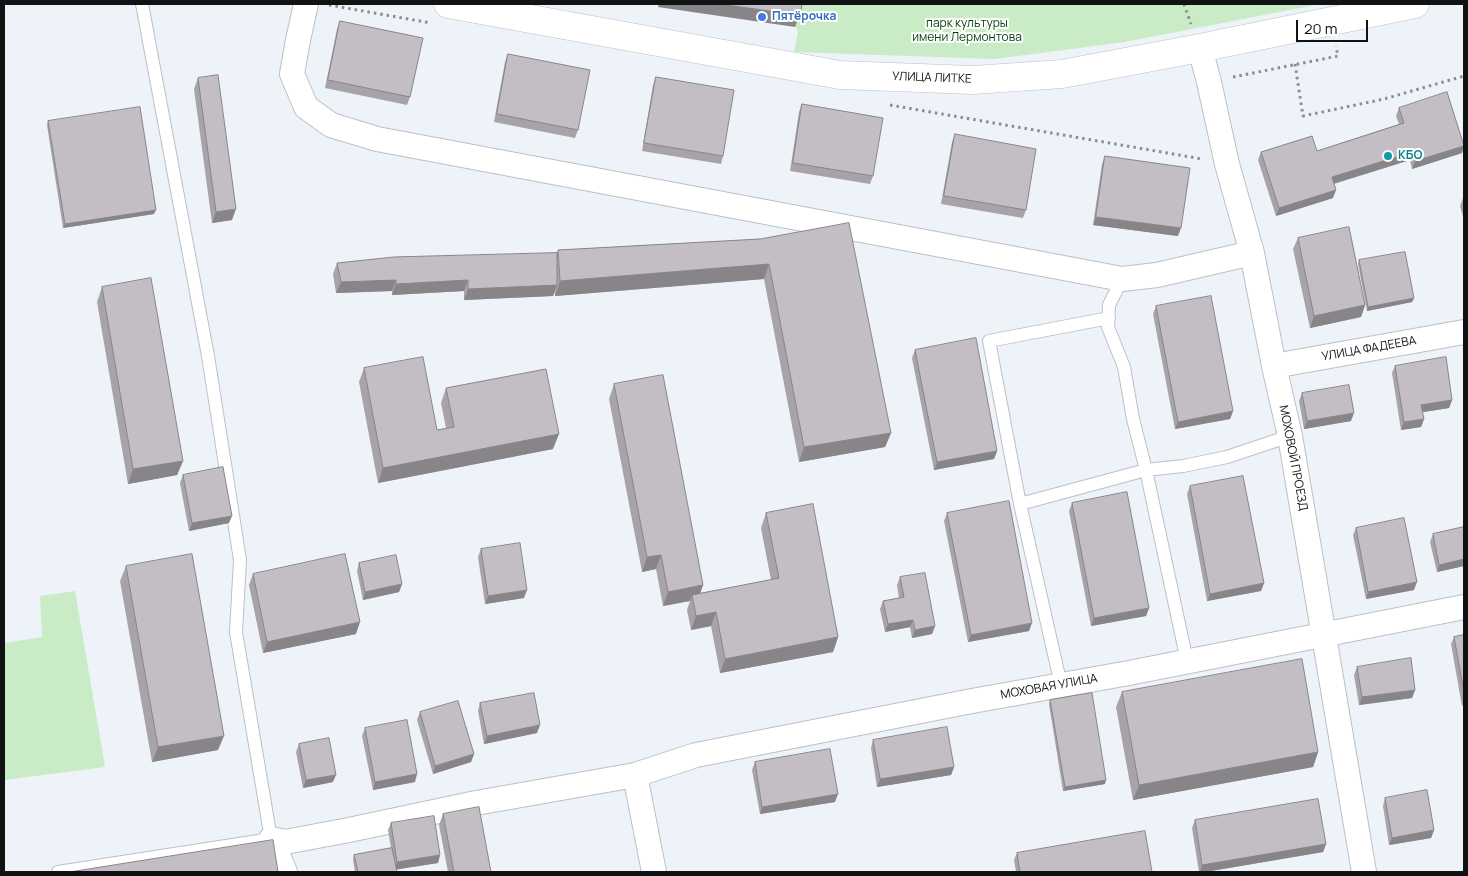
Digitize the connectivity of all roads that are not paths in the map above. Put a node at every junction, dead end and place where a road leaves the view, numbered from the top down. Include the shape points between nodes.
1 (142, 4) edge
2 (306, 4) edge
3 (448, 4) edge
4 (1416, 4) edge
5 (1200, 48) junction
6 (1252, 253) junction
7 (1122, 279) junction
8 (1108, 318) junction
9 (1464, 332) edge
10 (1274, 366) junction
11 (1290, 436) junction
12 (1146, 470) junction
13 (1020, 504) junction
14 (1464, 607) edge
15 (1324, 634) junction
16 (1187, 661) junction
17 (1061, 685) junction
18 (635, 775) junction
19 (270, 839) junction
20 (58, 872) edge
21 (284, 872) edge
22 (654, 872) edge
23 (1364, 872) edge

1 - 19 lane via 208,356 240,560 236,632
2 - 7 street via 292,74 306,107 331,125 377,140
3 - 5 main road, УЛИЦА ЛИТКЕ via 840,75 973,80 1052,74
4 - 5 main road, УЛИЦА ЛИТКЕ
5 - 6 street, МОХОВОЙ ПРОЕЗД
6 - 7 street via 1157,275
6 - 10 street, МОХОВОЙ ПРОЕЗД
7 - 8 lane via 1109,305
8 - 12 lane via 1108,327 1124,367
8 - 13 lane via 989,341
9 - 10 street, УЛИЦА ФАДЕЕВА
10 - 11 street, МОХОВОЙ ПРОЕЗД
11 - 12 lane via 1227,457
11 - 15 street, МОХОВОЙ ПРОЕЗД
12 - 13 lane
12 - 16 lane
13 - 17 lane
14 - 15 street, МОХОВАЯ УЛИЦА
15 - 16 street, МОХОВАЯ УЛИЦА
15 - 23 street, МОХОВОЙ ПРОЕЗД
16 - 17 street, МОХОВАЯ УЛИЦА
17 - 18 street, МОХОВАЯ УЛИЦА via 696,755
18 - 19 street, МОХОВАЯ УЛИЦА via 285,842
18 - 22 street
19 - 20 lane
19 - 21 street

